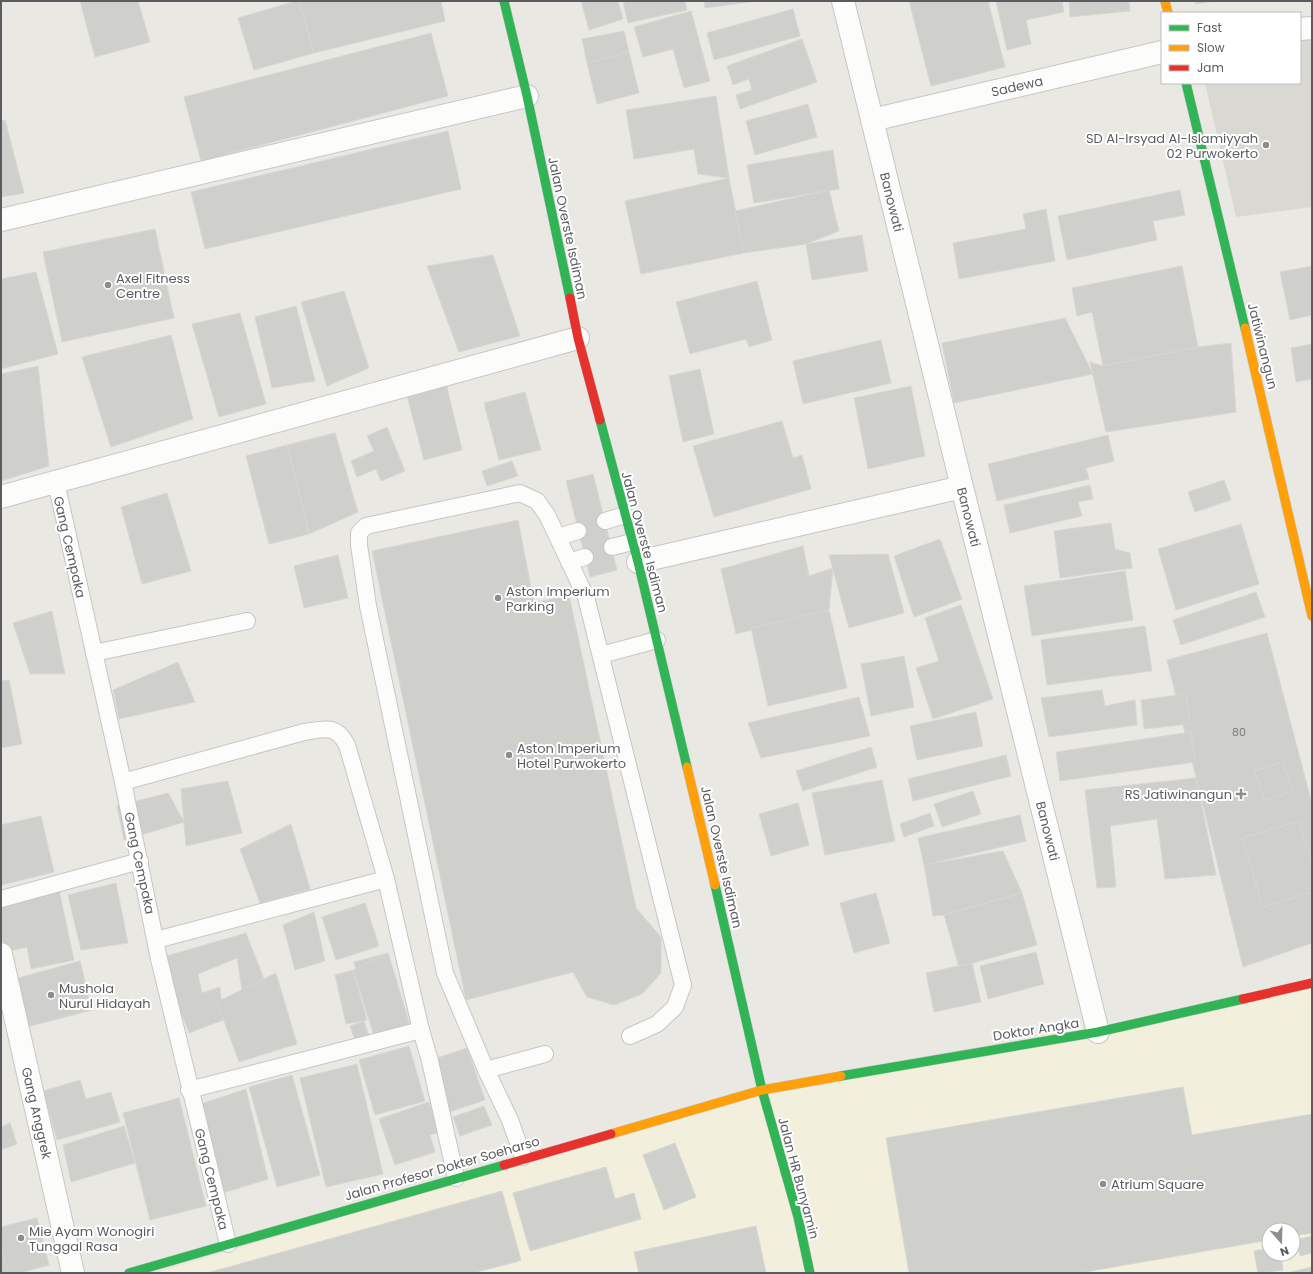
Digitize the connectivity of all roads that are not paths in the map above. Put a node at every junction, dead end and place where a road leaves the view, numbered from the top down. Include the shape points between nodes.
1 (504, 1) edge
2 (843, 1) edge
3 (1165, 1) edge
4 (1168, 12) edge
5 (1312, 28) edge
6 (1301, 29) edge
7 (1161, 52) edge
8 (1186, 84) edge
9 (527, 96) junction
10 (872, 120) junction
11 (1, 220) edge
12 (578, 338) junction
13 (56, 482) junction
14 (962, 487) junction
15 (1, 497) edge
16 (625, 515) junction
17 (605, 521) dead end
18 (578, 531) dead end
19 (558, 538) junction
20 (612, 547) dead end
21 (635, 552) junction
22 (585, 557) dead end
23 (569, 562) junction
24 (1312, 616) edge
25 (247, 621) dead end
26 (657, 640) junction
27 (94, 653) junction
28 (601, 655) junction
29 (123, 782) junction
30 (140, 861) junction
31 (386, 879) junction
32 (1, 899) edge
33 (156, 940) junction
34 (1, 954) edge
35 (1312, 983) edge
36 (421, 1030) junction
37 (1098, 1032) junction
38 (630, 1036) dead end
39 (10, 1039) edge
40 (545, 1054) dead end
41 (486, 1070) junction
42 (190, 1090) junction
43 (762, 1090) junction
44 (523, 1157) junction
45 (456, 1178) junction
46 (228, 1244) junction
47 (73, 1273) edge
48 (129, 1273) edge
49 (810, 1273) edge

1 - 9 street, Jalan Overste Isdiman
2 - 10 street, Banowati
3 - 4 street
5 - 6 street
7 - 10 street, Sadewa
8 - 24 street, Jatiwinangun
9 - 11 street
9 - 12 street, Jalan Overste Isdiman
10 - 14 street, Banowati
12 - 13 street
12 - 16 street, Jalan Overste Isdiman
13 - 15 street
13 - 27 lane, Gang Cempaka
14 - 21 street
14 - 37 street, Banowati
16 - 17 lane
16 - 21 street, Jalan Overste Isdiman
18 - 19 lane
19 - 23 lane
19 - 41 lane via 547,515 536,501 520,493 366,526 359,533 368,606 445,973
20 - 21 lane
21 - 26 street, Jalan Overste Isdiman
22 - 23 lane
23 - 28 lane via 586,597
25 - 27 lane
26 - 28 lane
26 - 43 street, Jalan Overste Isdiman
27 - 29 lane, Gang Cempaka
28 - 38 lane via 683,985 675,1007 658,1024
29 - 30 lane, Gang Cempaka
29 - 31 lane via 304,732 331,729 341,734 347,745
30 - 32 lane
30 - 33 lane, Gang Cempaka
31 - 33 lane
31 - 36 lane
33 - 42 lane, Gang Cempaka
34 - 39 street, Gang Anggrek
35 - 37 street, Doktor Angka
36 - 42 lane
36 - 45 lane
37 - 43 street, Doktor Angka
39 - 47 street, Gang Anggrek
40 - 41 lane
41 - 44 lane via 510,1120
42 - 46 lane, Gang Cempaka
43 - 44 street, Jalan Profesor Dokter Soeharso via 638,1127
43 - 49 street, Jalan HR Bunyamin via 798,1217
44 - 45 street, Jalan Profesor Dokter Soeharso
45 - 46 street, Jalan Profesor Dokter Soeharso
46 - 48 street, Jalan Profesor Dokter Soeharso

